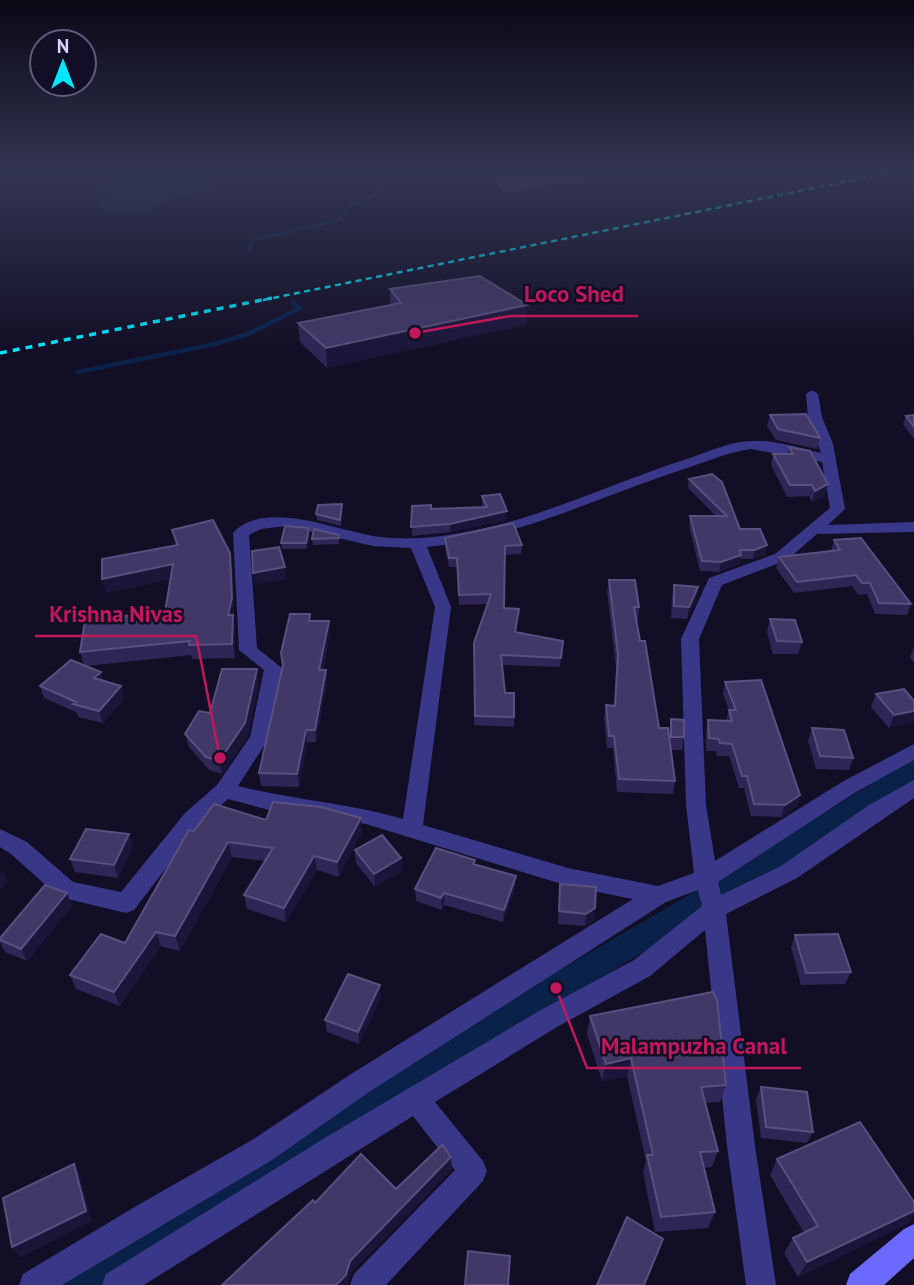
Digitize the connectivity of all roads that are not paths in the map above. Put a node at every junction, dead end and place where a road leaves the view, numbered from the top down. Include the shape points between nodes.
1 (812, 394) dead end
2 (829, 459) junction
3 (914, 527) edge
4 (811, 530) junction
5 (417, 542) junction
6 (914, 751) edge
7 (914, 788) edge
8 (224, 790) junction
9 (412, 829) junction
10 (0, 837) edge
11 (706, 878) junction
12 (658, 895) junction
13 (713, 909) junction
14 (416, 1099) junction
15 (914, 1239) edge
16 (34, 1285) edge
17 (117, 1285) edge
18 (365, 1285) edge
19 (761, 1285) edge
20 (861, 1285) edge

1 - 2 street
2 - 4 street via 838,509
2 - 5 street via 751,445 668,468 505,529
3 - 4 street
4 - 11 street via 781,557 715,582 690,639 696,805
5 - 8 street via 365,539 310,522 254,526 241,533 248,650 273,668 259,738
5 - 9 street via 443,607
6 - 11 street
7 - 13 street via 789,872
8 - 9 street
8 - 10 street via 192,819 126,903 67,890
9 - 12 street via 568,877
11 - 12 street
11 - 13 street
12 - 16 street via 262,1150
13 - 14 street via 642,968
13 - 19 street
14 - 17 street
14 - 18 street via 473,1171
15 - 20 main road

